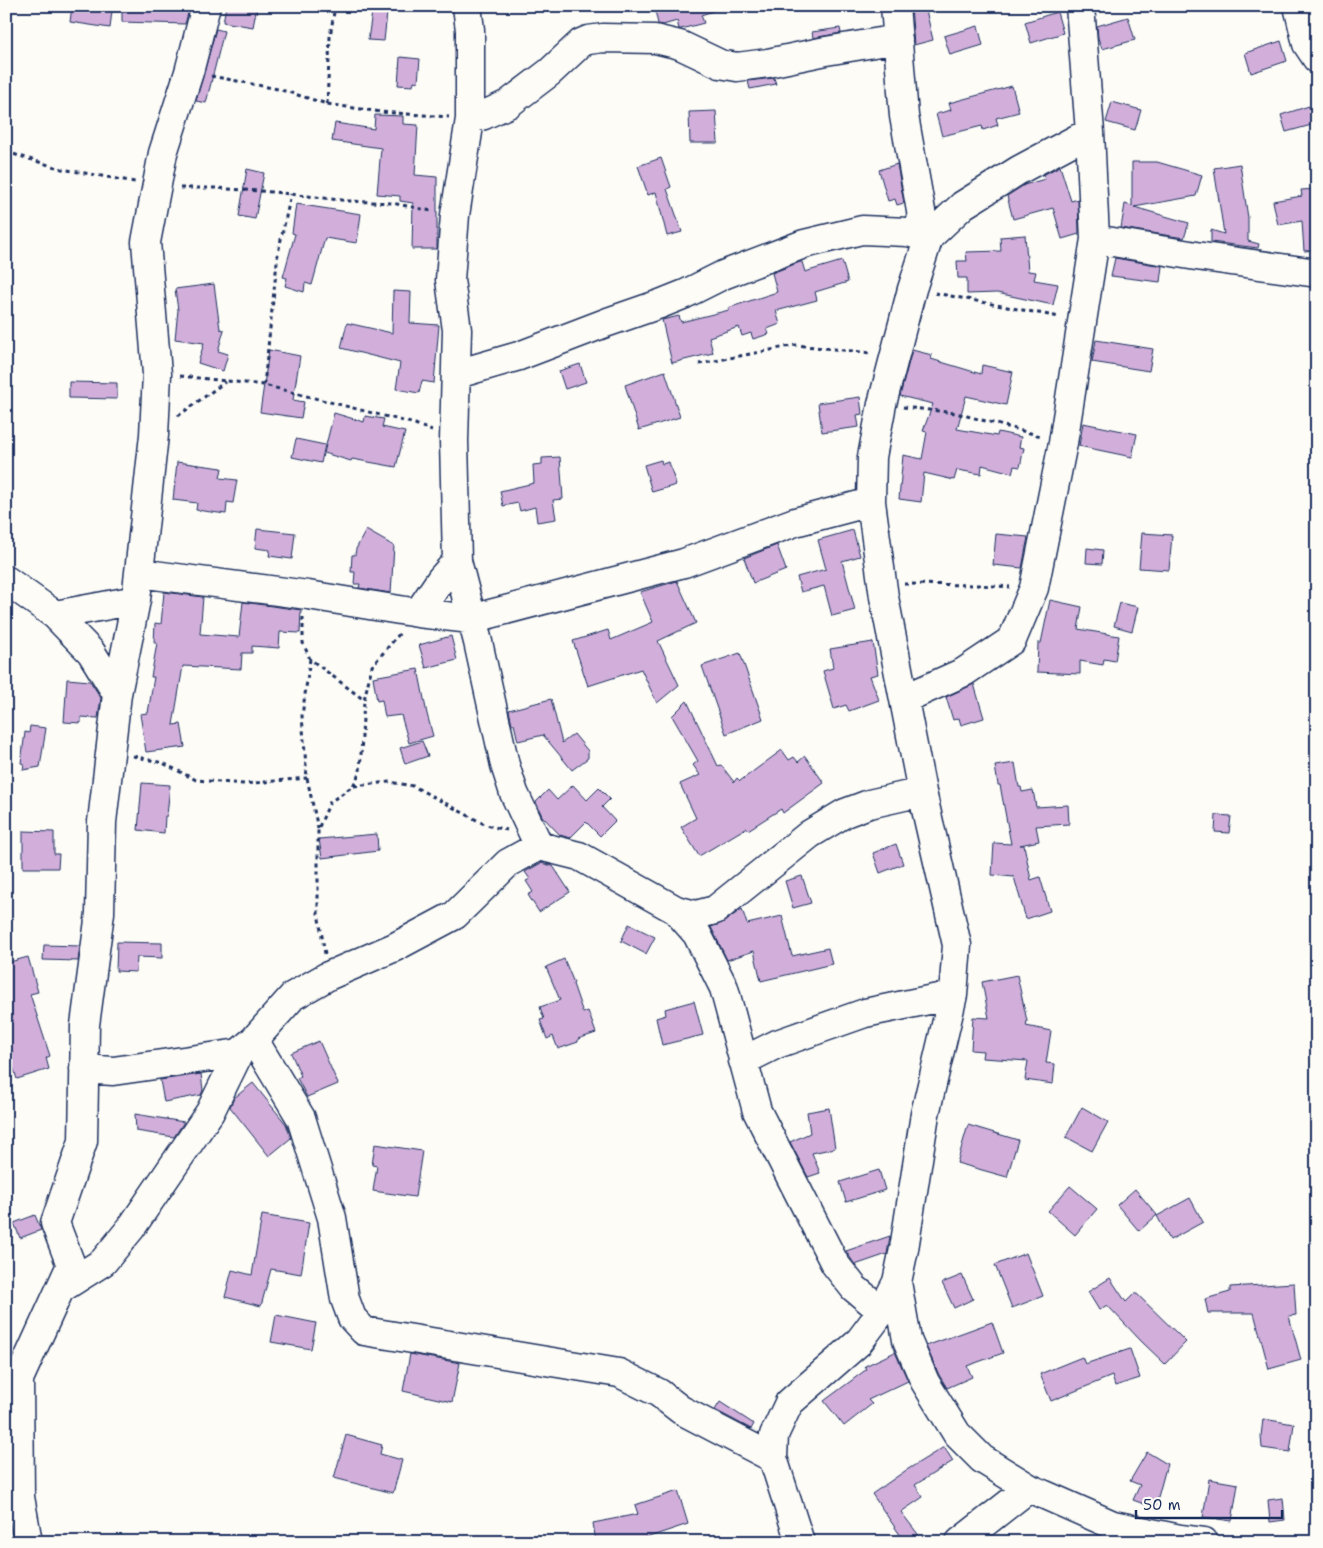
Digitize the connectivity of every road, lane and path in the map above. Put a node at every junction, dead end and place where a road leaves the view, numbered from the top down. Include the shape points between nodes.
1 (206, 6) edge
2 (335, 6) edge
3 (467, 6) edge
4 (895, 6) edge
5 (1080, 6) edge
6 (1298, 6) edge
7 (898, 39) junction
8 (1317, 60) edge
9 (189, 72) junction
10 (327, 104) junction
11 (470, 119) junction
12 (1090, 132) junction
13 (6, 154) edge
14 (156, 188) junction
15 (291, 194) junction
16 (455, 215) junction
17 (926, 237) junction
18 (1095, 239) junction
19 (1317, 273) edge
20 (912, 289) junction
21 (1082, 322) junction
22 (894, 357) junction
23 (699, 364) dead end
24 (157, 374) junction
25 (457, 374) junction
26 (226, 381) junction
27 (264, 385) junction
28 (882, 404) junction
29 (154, 435) junction
30 (454, 441) junction
31 (1063, 443) junction
32 (871, 502) junction
33 (456, 561) junction
34 (139, 573) junction
35 (6, 580) edge
36 (882, 584) junction
37 (1034, 588) junction
38 (308, 595) junction
39 (136, 600) junction
40 (418, 613) junction
41 (55, 615) junction
42 (471, 619) junction
43 (310, 659) junction
44 (117, 694) junction
45 (904, 699) junction
46 (364, 700) junction
47 (111, 751) junction
48 (307, 778) junction
49 (354, 786) junction
50 (922, 792) junction
51 (318, 829) junction
52 (537, 842) junction
53 (676, 910) junction
54 (328, 976) junction
55 (953, 995) junction
56 (246, 1046) junction
57 (743, 1061) junction
58 (84, 1069) junction
59 (897, 1282) junction
60 (62, 1288) junction
61 (882, 1311) junction
62 (12, 1436) edge
63 (773, 1458) junction
64 (1029, 1488) junction
65 (28, 1542) edge
66 (800, 1542) edge
67 (960, 1542) edge
68 (1204, 1542) edge

1 - 9 street
2 - 10 path
3 - 11 street
4 - 7 street
5 - 12 street
6 - 8 street via 1307,44
7 - 11 street via 737,66 720,64 680,45 655,39 588,40 580,43 550,72 508,104
7 - 17 street via 904,116
9 - 10 path via 278,89
9 - 14 street via 162,153
10 - 11 path
11 - 16 street
12 - 17 street via 963,204
12 - 18 street
13 - 14 path
14 - 15 path via 215,188
14 - 24 street via 146,242
15 - 16 path via 392,203
15 - 27 path via 278,253
16 - 25 street via 450,280 457,330
17 - 20 street
17 - 25 street via 907,232 862,230 804,244 723,275 660,304 519,356
18 - 19 street
18 - 21 street
20 - 21 path
20 - 22 street
21 - 31 street
22 - 23 path via 796,345
22 - 28 street
24 - 26 path
24 - 29 street
25 - 30 street
26 - 27 path
26 - 29 path
27 - 30 path via 415,424
28 - 31 path via 956,413
28 - 32 street via 872,457
29 - 34 street
30 - 33 street
31 - 37 street
32 - 36 street
32 - 42 street via 795,522 684,563
33 - 40 street
33 - 42 street
34 - 38 street
34 - 39 street
35 - 41 street
36 - 37 path
36 - 45 street
37 - 45 street via 1012,640 964,672
38 - 40 street
38 - 43 path via 303,610 303,643
39 - 41 street
39 - 44 street
40 - 42 street
40 - 46 path via 372,666
41 - 44 street via 91,652
42 - 52 street via 508,774
43 - 46 path
43 - 48 path via 302,716
44 - 47 street
45 - 50 street
46 - 49 path via 360,772
47 - 48 path via 163,763 196,780 244,784
47 - 58 street via 102,822 100,913 85,1025
48 - 51 path
49 - 51 path via 330,802
49 - 52 path via 389,782 413,786 486,825
50 - 53 street via 845,813 810,834 715,910 696,915
50 - 55 street via 958,945
51 - 54 path via 318,913
52 - 53 street via 579,856
52 - 54 street via 508,863 455,915 395,947
53 - 57 street via 697,934 724,988
54 - 56 street via 293,996
55 - 57 street via 865,1013 777,1044
55 - 59 street via 924,1114
56 - 58 street via 113,1072
56 - 60 street via 210,1112 131,1228 103,1262
56 - 63 street via 301,1118 332,1218 345,1299 352,1318 364,1331 619,1373 659,1393 680,1410
57 - 61 street via 757,1111 835,1264 854,1288
58 - 60 street via 83,1142 55,1223 72,1265
59 - 61 street
59 - 64 street via 907,1340 924,1382 957,1434 982,1459
60 - 62 street via 19,1379
61 - 63 street via 858,1343 789,1404 774,1435
62 - 65 street
63 - 66 street
64 - 67 street
64 - 68 street via 1113,1525

